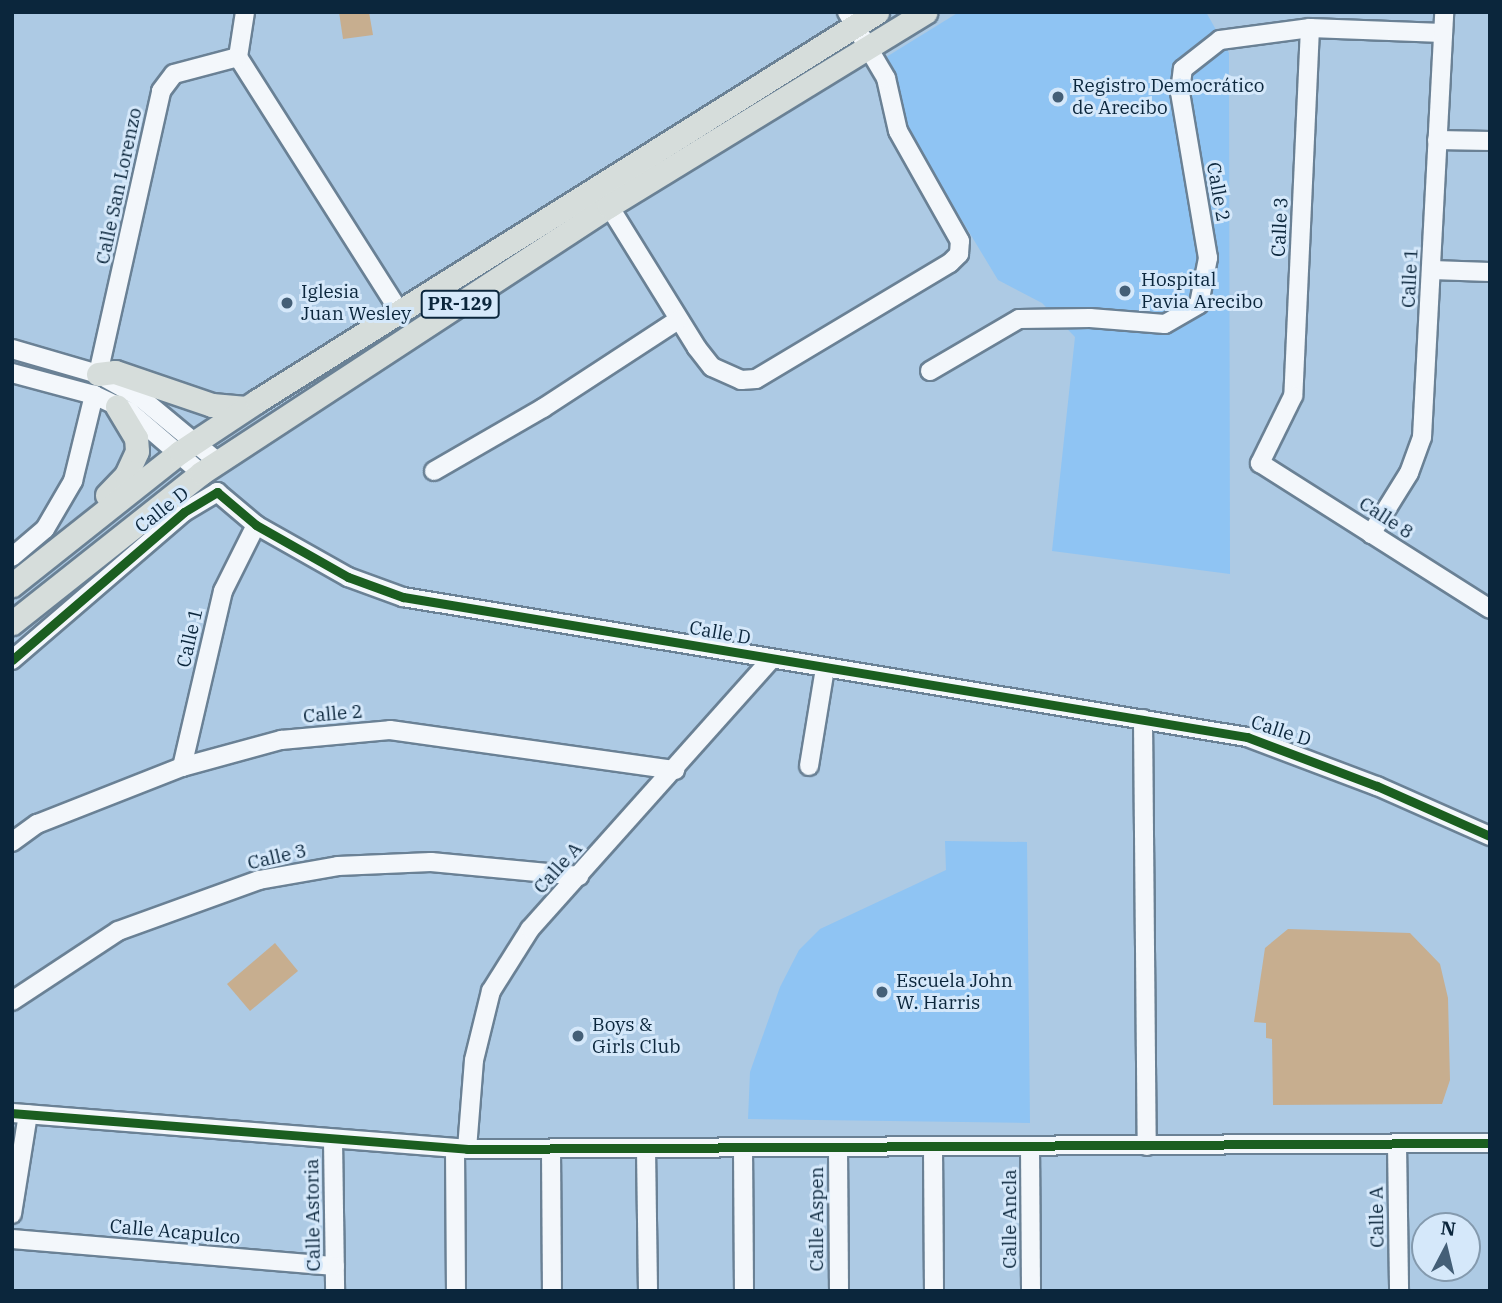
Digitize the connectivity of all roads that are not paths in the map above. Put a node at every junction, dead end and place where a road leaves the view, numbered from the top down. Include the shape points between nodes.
1 (245, 12) edge
2 (877, 12) edge
3 (925, 12) edge
4 (1444, 12) edge
5 (851, 19) edge
6 (1310, 28) junction
7 (1443, 33) junction
8 (869, 46) junction
9 (238, 57) junction
10 (1437, 139) junction
11 (1490, 141) edge
12 (609, 206) junction
13 (1432, 270) junction
14 (1490, 272) edge
15 (398, 309) junction
16 (678, 320) junction
17 (12, 349) edge
18 (930, 371) dead end
19 (12, 373) edge
20 (96, 385) junction
21 (117, 406) junction
22 (246, 408) junction
23 (189, 447) junction
24 (1260, 463) joint
25 (210, 468) junction
26 (433, 471) dead end
27 (256, 525) junction
28 (1371, 534) junction
29 (61, 545) junction
30 (12, 556) edge
31 (12, 585) edge
32 (1487, 602) edge
33 (12, 623) edge
34 (771, 659) junction
35 (12, 660) edge
36 (825, 668) junction
37 (1143, 719) junction
38 (809, 766) dead end
39 (182, 767) junction
40 (676, 770) junction
41 (1490, 836) edge
42 (12, 842) edge
43 (579, 876) junction
44 (12, 1001) edge
45 (20, 1114) edge
46 (332, 1139) junction
47 (1397, 1143) junction
48 (1490, 1143) edge
49 (1030, 1146) junction
50 (1147, 1146) junction
51 (838, 1147) junction
52 (646, 1148) junction
53 (743, 1148) junction
54 (933, 1148) junction
55 (461, 1149) junction
56 (551, 1149) junction
57 (12, 1214) edge
58 (12, 1239) edge
59 (335, 1266) junction
60 (335, 1291) edge
61 (456, 1291) edge
62 (552, 1291) edge
63 (648, 1291) edge
64 (744, 1291) edge
65 (839, 1291) edge
66 (934, 1291) edge
67 (1031, 1291) edge
68 (1399, 1291) edge

1 - 9 street
2 - 5 main road, PR-129
3 - 8 main road, PR-129
4 - 7 street, Calle 1
5 - 8 street
5 - 15 main road, PR-129
6 - 7 street, Calle 2
6 - 18 street, Calle 2 via 1220,40 1183,69 1180,92 1208,258 1199,304 1165,324 1019,319
6 - 24 street, Calle 3 via 1293,397
7 - 10 street, Calle 1
8 - 12 main road, PR-129
8 - 16 street via 886,78 898,131 960,241 960,254 756,379 729,377 712,367
9 - 15 street
9 - 20 street, Calle San Lorenzo via 174,74 162,91
10 - 11 street
10 - 13 street, Calle 1
12 - 16 street
12 - 25 main road, PR-129
13 - 14 street
13 - 28 street, Calle 1 via 1422,437 1409,473
15 - 22 main road, PR-129
16 - 26 street via 543,408
17 - 20 street
19 - 20 street
20 - 21 street
20 - 22 main road via 115,372 212,405
20 - 23 street via 141,398
20 - 30 street, Calle San Lorenzo via 73,481 45,529
21 - 23 street
21 - 29 main road via 136,438 134,463
22 - 23 main road, PR-129
23 - 25 street
23 - 29 main road, PR-129
24 - 28 street, Calle 8
25 - 33 main road, PR-129
27 - 34 street, Calle D via 348,577 403,597
27 - 35 street, Calle D via 216,492 184,512
27 - 39 street, Calle 1 via 223,591
28 - 32 street, Calle 8
29 - 31 main road, PR-129
34 - 36 street, Calle D
34 - 40 street, Calle A
36 - 37 street, Calle D
36 - 38 street
37 - 41 street, Calle D via 1247,737 1364,780
37 - 50 street
39 - 40 street, Calle 2 via 281,740 390,730
39 - 42 street, Calle 2 via 37,824
40 - 43 street, Calle A
43 - 44 street, Calle 3 via 431,862 338,866 259,880 118,931
43 - 55 street, Calle A via 530,929 491,991 474,1060
45 - 46 street
45 - 57 street
46 - 55 street
46 - 59 street, Calle Astoria
47 - 48 street
47 - 50 street
47 - 68 street, Calle A
49 - 50 street
49 - 54 street
49 - 67 street, Calle Ancla
51 - 53 street
51 - 54 street
51 - 65 street, Calle Aspen
52 - 53 street
52 - 56 street
52 - 63 street
53 - 64 street
54 - 66 street
55 - 56 street
55 - 61 street, Calle A
56 - 62 street
58 - 59 street, Calle Acapulco
59 - 60 street, Calle Astoria

